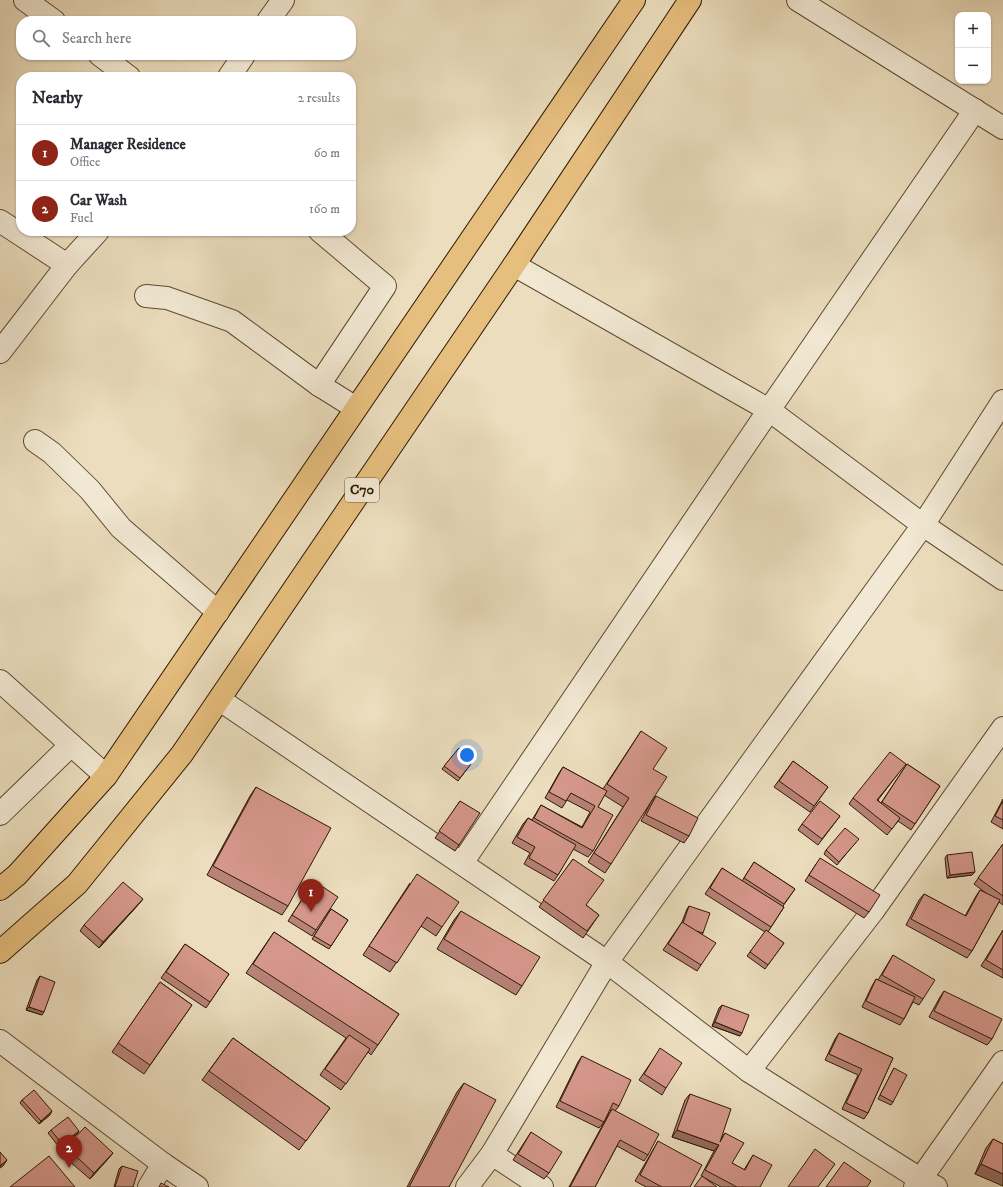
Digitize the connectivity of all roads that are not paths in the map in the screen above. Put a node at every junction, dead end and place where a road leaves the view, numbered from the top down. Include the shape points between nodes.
1 (25, 0) edge
2 (283, 0) edge
3 (634, 0) edge
4 (690, 0) edge
5 (798, 0) edge
6 (47, 16) edge
7 (272, 16) edge
8 (107, 60) edge
9 (240, 60) edge
10 (122, 72) edge
11 (232, 72) edge
12 (975, 110) junction
13 (1003, 128) edge
14 (0, 221) edge
15 (16, 232) edge
16 (23, 236) edge
17 (93, 236) edge
18 (326, 236) edge
19 (67, 265) junction
20 (514, 265) junction
21 (146, 296) dead end
22 (0, 352) edge
23 (319, 385) junction
24 (1003, 401) edge
25 (356, 408) junction
26 (769, 410) junction
27 (35, 441) dead end
28 (923, 525) junction
29 (1003, 580) edge
30 (218, 612) junction
31 (0, 682) edge
32 (220, 700) junction
33 (1003, 728) edge
34 (71, 745) junction
35 (106, 776) junction
36 (0, 814) edge
37 (462, 863) junction
38 (0, 889) edge
39 (0, 952) edge
40 (607, 962) junction
41 (0, 1041) edge
42 (1003, 1062) edge
43 (749, 1071) junction
44 (492, 1154) junction
45 (163, 1164) junction
46 (924, 1184) edge
47 (149, 1187) edge
48 (198, 1187) edge
49 (467, 1187) edge
50 (542, 1187) edge

1 - 6 street
2 - 7 street
3 - 25 highway
4 - 20 highway, C70
5 - 12 street
8 - 10 street
9 - 11 street
12 - 13 street
12 - 26 street
14 - 15 street
16 - 19 street
17 - 19 street
18 - 23 street via 385,286
19 - 22 street
20 - 26 street
20 - 32 highway, C70
21 - 23 street via 167,298 232,321
23 - 25 street
24 - 28 street
25 - 30 highway
26 - 28 street
26 - 37 street
27 - 30 street via 52,453 90,490 121,528
28 - 29 street
28 - 40 street
30 - 35 highway
31 - 34 street
32 - 37 street
32 - 39 highway, C70 via 182,754 77,884
33 - 43 street via 873,911
34 - 35 street
34 - 36 street
35 - 38 highway via 17,875
37 - 40 street
40 - 43 street
40 - 44 street
41 - 45 street
42 - 46 street
43 - 46 street
44 - 49 street
44 - 50 street
45 - 47 street
45 - 48 street

